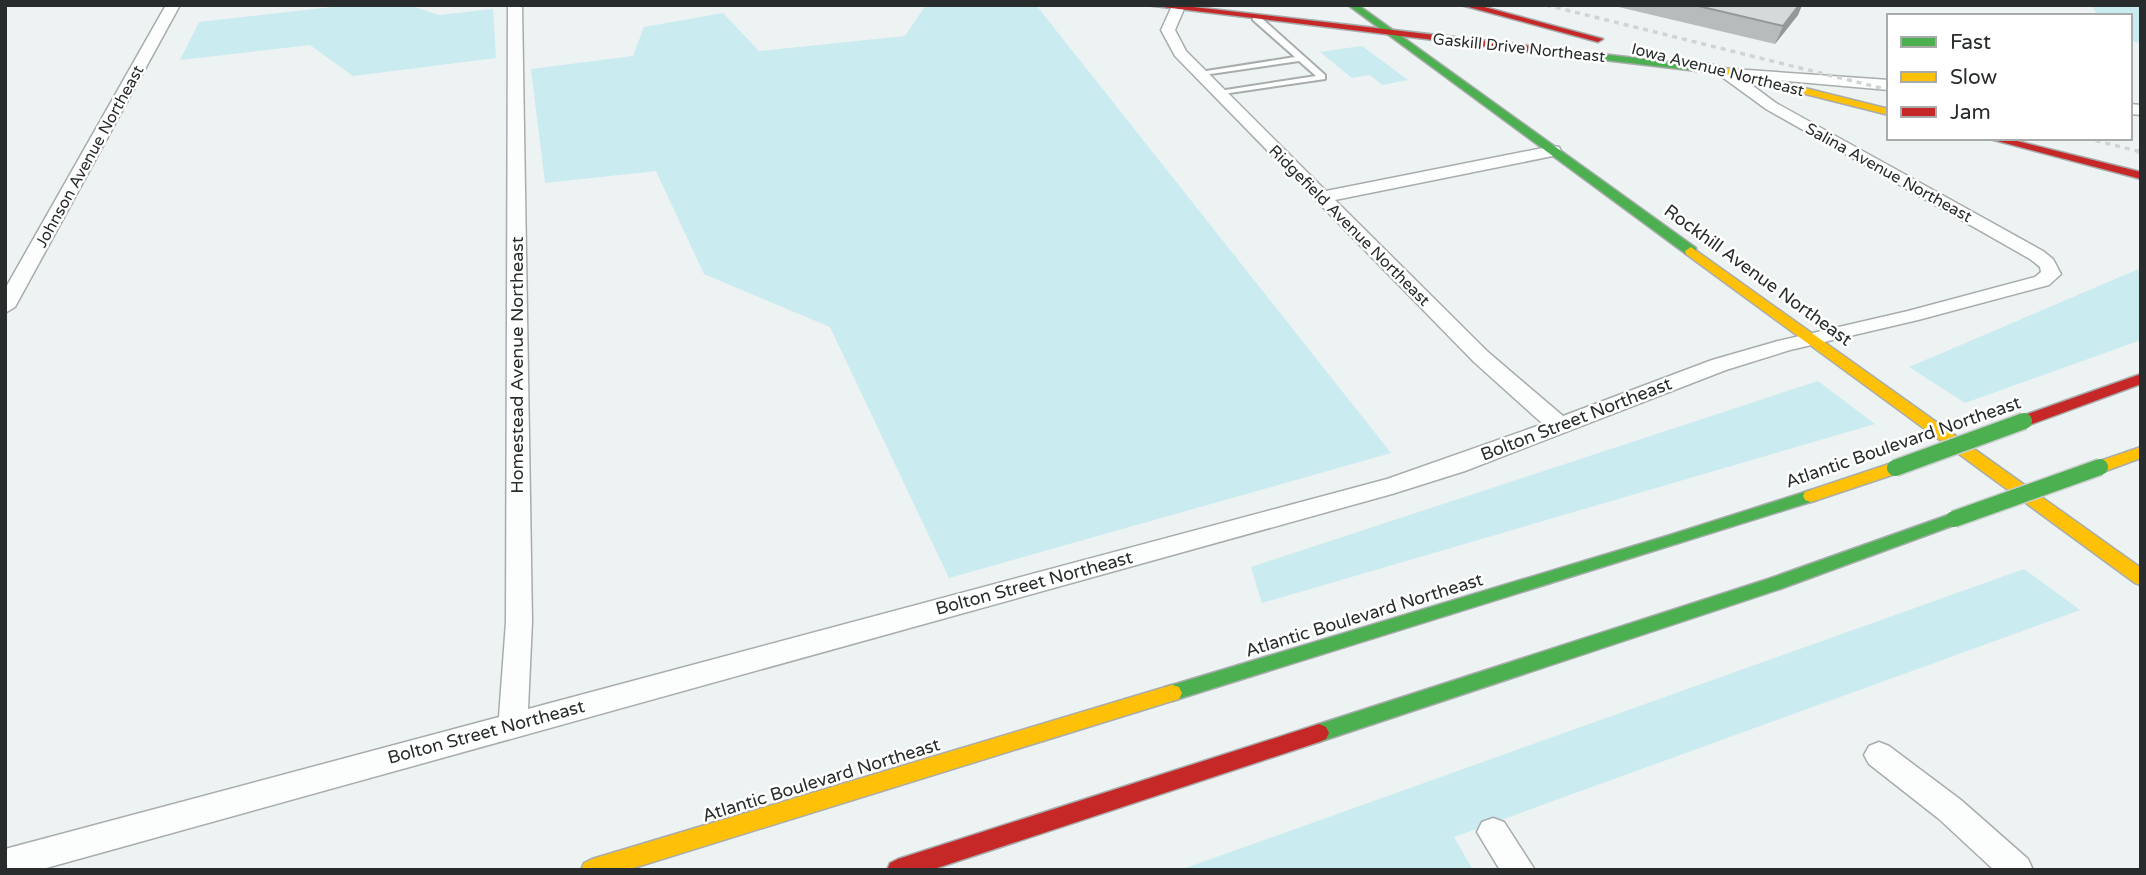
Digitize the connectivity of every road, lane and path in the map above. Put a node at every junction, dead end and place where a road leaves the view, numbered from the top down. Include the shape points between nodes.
1 (173, 5) edge
2 (515, 5) edge
3 (1150, 5) edge
4 (1352, 5) edge
5 (1465, 5) edge
6 (1177, 9) junction
7 (1207, 9) edge
8 (1256, 18) junction
9 (1391, 34) junction
10 (1301, 58) junction
11 (1723, 71) junction
12 (1200, 74) junction
13 (1887, 85) edge
14 (1219, 93) junction
15 (1887, 112) edge
16 (1999, 140) edge
17 (1553, 151) junction
18 (2141, 176) edge
19 (1322, 197) junction
20 (2052, 274) joint
21 (14, 278) edge
22 (5, 307) edge
23 (1812, 339) junction
24 (2141, 379) edge
25 (1560, 426) junction
26 (2141, 452) edge
27 (2141, 578) edge
28 (513, 724) junction
29 (1879, 755) dead end
30 (1493, 832) dead end
31 (5, 864) edge
32 (592, 870) edge
33 (898, 870) edge
34 (1519, 870) edge
35 (2017, 870) edge

1 - 21 street, Johnson Avenue Northeast
2 - 28 street, Homestead Avenue Northeast via 519,622
3 - 6 main road, Gaskill Drive Northeast
4 - 9 main road, Rockhill Avenue Northeast
5 - 11 main road, Iowa Avenue Northeast
6 - 7 main road, Gaskill Drive Northeast
6 - 12 street, Ridgefield Avenue Northeast via 1168,26 1171,39
7 - 8 main road, Gaskill Drive Northeast
8 - 9 main road, Gaskill Drive Northeast
8 - 10 lane
9 - 11 main road, Gaskill Drive Northeast
9 - 17 main road, Rockhill Avenue Northeast
10 - 12 lane
10 - 14 lane via 1322,77
11 - 13 street, Gaskill Drive Northeast
11 - 15 main road, Iowa Avenue Northeast
11 - 20 street, Salina Avenue Northeast via 1771,106 2029,251 2046,262
12 - 14 street, Ridgefield Avenue Northeast
14 - 19 street, Ridgefield Avenue Northeast
16 - 18 main road
17 - 19 street
17 - 23 main road, Rockhill Avenue Northeast
19 - 25 street, Ridgefield Avenue Northeast via 1481,357
20 - 23 street, Bolton Street Northeast via 2042,281
21 - 22 street, Johnson Avenue Northeast
23 - 25 street, Bolton Street Northeast via 1719,365
23 - 27 main road, Rockhill Avenue Northeast
24 - 32 main road, Atlantic Boulevard Northeast, bridge via 1895,468 1675,540
25 - 28 street, Bolton Street Northeast via 1392,486
26 - 33 main road, bridge via 1748,593
28 - 31 street, Bolton Street Northeast
29 - 35 street via 1971,824
30 - 34 street

